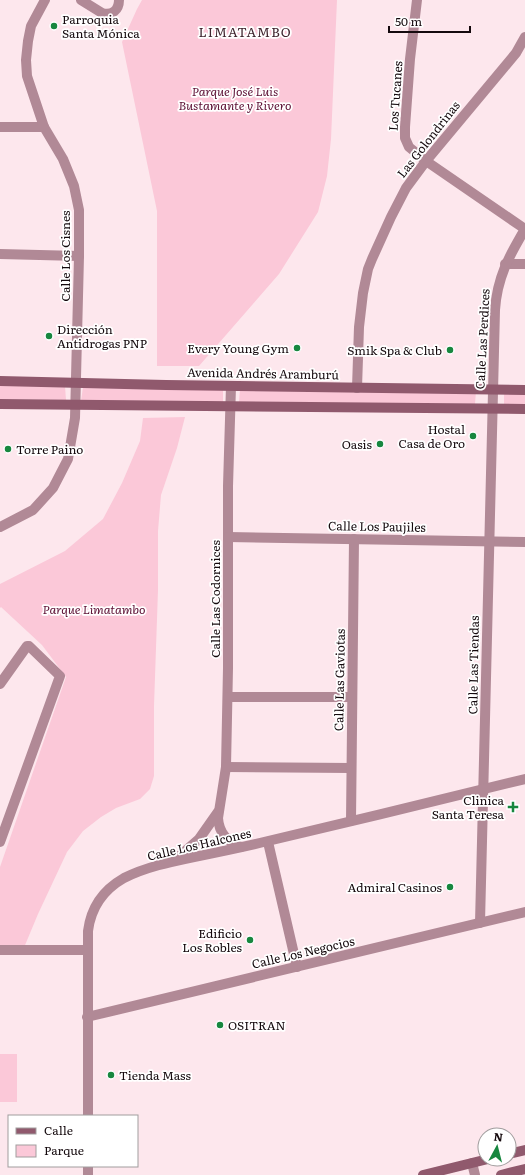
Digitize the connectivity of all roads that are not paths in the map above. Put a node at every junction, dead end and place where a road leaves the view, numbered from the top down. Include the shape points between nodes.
1 (45, 0) edge
2 (81, 0) edge
3 (119, 0) edge
4 (417, 0) edge
5 (525, 37) edge
6 (0, 127) edge
7 (44, 127) junction
8 (426, 161) junction
9 (525, 229) edge
10 (0, 254) edge
11 (79, 256) junction
12 (505, 264) junction
13 (525, 264) edge
14 (0, 380) edge
15 (76, 382) junction
16 (231, 386) junction
17 (357, 388) junction
18 (492, 389) junction
19 (525, 390) edge
20 (0, 404) edge
21 (75, 405) junction
22 (231, 407) junction
23 (492, 408) junction
24 (525, 409) edge
25 (0, 527) edge
26 (228, 537) junction
27 (354, 539) junction
28 (489, 542) junction
29 (525, 542) edge
30 (0, 684) edge
31 (228, 697) junction
32 (352, 697) junction
33 (226, 767) junction
34 (351, 768) junction
35 (525, 780) edge
36 (483, 789) junction
37 (218, 811) junction
38 (351, 821) junction
39 (0, 842) edge
40 (268, 842) junction
41 (241, 847) junction
42 (173, 862) junction
43 (525, 912) edge
44 (480, 923) junction
45 (0, 950) edge
46 (87, 950) junction
47 (297, 967) junction
48 (87, 1017) junction
49 (88, 1115) edge
50 (477, 1162) edge
51 (472, 1163) junction
52 (525, 1169) edge
53 (423, 1175) edge
54 (475, 1175) edge
55 (501, 1175) edge

1 - 7 street, Calle Los Cisnes via 31,26 26,60 27,76
2 - 3 street via 106,14 116,10
4 - 8 street, Los Tucanes via 405,138 409,147
5 - 8 street, Las Golondrinas via 516,53
6 - 7 street
7 - 11 street, Calle Los Cisnes via 63,159 74,186 79,210
8 - 9 street, Los Tucanes
8 - 17 street, Las Golondrinas via 406,188 368,269 361,309
9 - 12 street, Calle Las Perdices
10 - 11 street
11 - 15 street, Calle Los Cisnes
12 - 13 street
12 - 18 street, Calle Las Perdices via 496,297
14 - 15 main road, Avenida Andrés Aramburú
15 - 16 main road, Avenida Andrés Aramburú
15 - 21 street, Calle Los Cisnes
16 - 17 main road, Avenida Andrés Aramburú
16 - 22 street, Calle Las Codornices
17 - 18 main road, Avenida Andrés Aramburú
18 - 19 main road, Avenida Andrés Aramburú
18 - 23 street, Calle Las Perdices
20 - 21 main road
21 - 22 main road
21 - 25 street, Calle Los Cisnes via 68,459 53,488 33,510
22 - 23 main road
22 - 26 street, Calle Las Codornices
23 - 24 main road
23 - 28 street, Calle Las Tiendas
26 - 27 street, Calle Los Paujiles
26 - 31 street, Calle Las Codornices
27 - 28 street, Calle Los Paujiles
27 - 32 street, Calle Las Gaviotas
28 - 29 street, Calle Los Paujiles
28 - 36 street, Calle Las Tiendas
30 - 39 street via 27,646 60,676
31 - 32 street
31 - 33 street, Calle Las Codornices
32 - 34 street, Calle Las Gaviotas
33 - 34 street
33 - 37 street, Calle Las Codornices
34 - 38 street, Calle Las Gaviotas
35 - 36 street, Calle Los Halcones
36 - 38 street, Calle Los Halcones
36 - 44 street, Calle Las Tiendas
37 - 41 street, Calle Las Codornices via 221,832 229,841
37 - 42 street, Calle Las Codornices via 199,839
38 - 40 street, Calle Los Halcones
40 - 41 street, Calle Los Halcones
40 - 47 street
41 - 42 street, Calle Los Halcones
42 - 46 street, Calle Los Halcones via 134,874 116,883 105,893 91,915
43 - 44 street, Calle Los Negocios
44 - 47 street, Calle Los Negocios
45 - 46 street
46 - 48 street, Calle Los Halcones
47 - 48 street, Calle Los Negocios
48 - 49 street, Calle Los Halcones
50 - 51 main road
51 - 53 main road
51 - 54 street
52 - 55 main road

